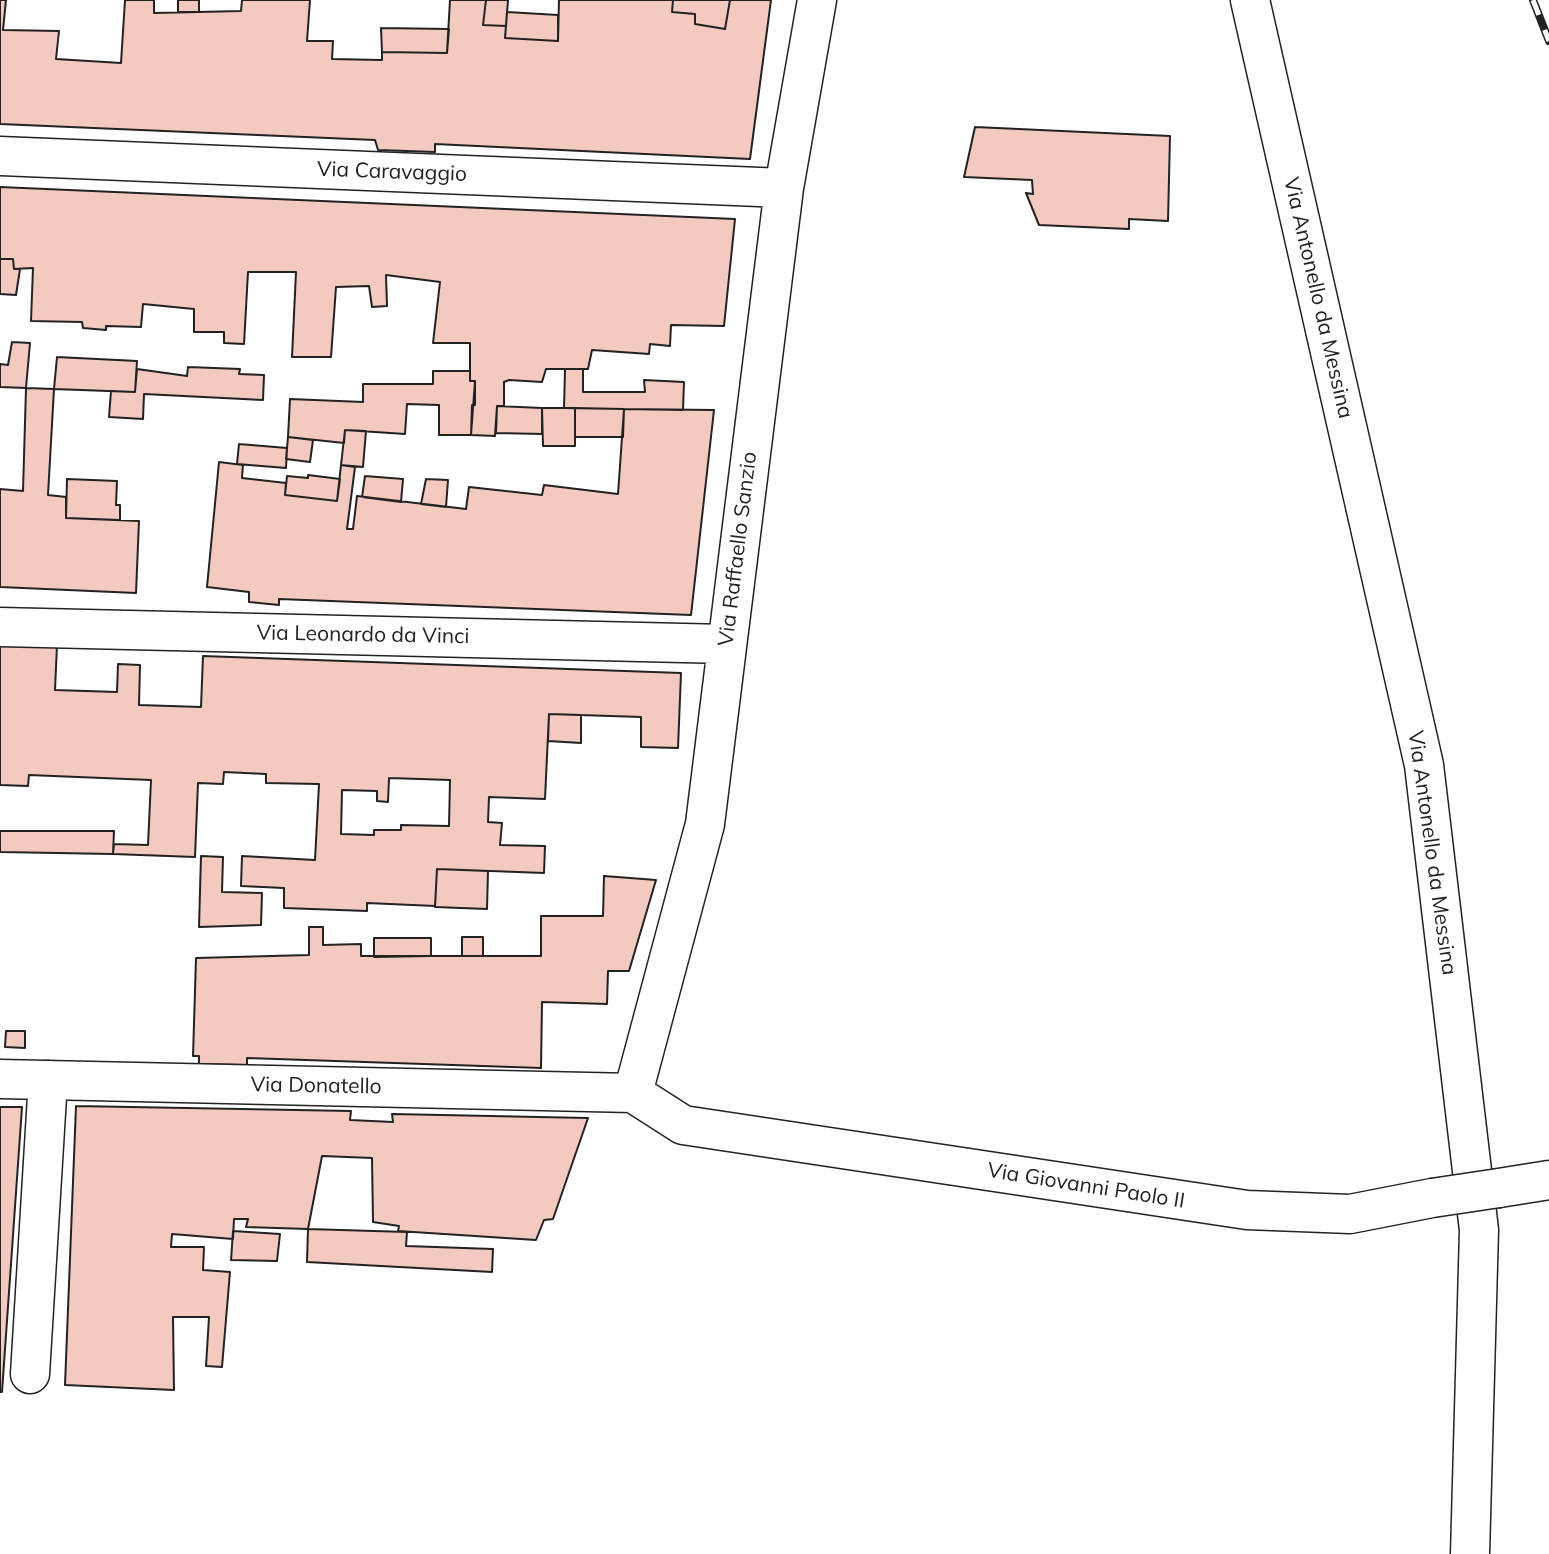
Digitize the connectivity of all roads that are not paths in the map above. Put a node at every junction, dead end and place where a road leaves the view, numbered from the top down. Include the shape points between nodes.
1 (817, 0) edge
2 (1250, 0) edge
3 (0, 156) edge
4 (784, 188) junction
5 (0, 627) edge
6 (726, 644) junction
7 (0, 1079) edge
8 (48, 1080) junction
9 (633, 1093) junction
10 (1549, 1180) edge
11 (30, 1374) dead end
12 (1470, 1554) edge

1 - 4 street, Via Raffaello Sanzio
2 - 12 street, Via Antonello da Messina via 1424,765 1479,1230
3 - 4 street, Via Caravaggio
4 - 6 street, Via Raffaello Sanzio
5 - 6 street, Via Leonardo da Vinci
6 - 9 street, Via Raffaello Sanzio via 705,824
7 - 8 street, Via Donatello
8 - 9 street, Via Donatello
8 - 11 street
9 - 10 street, Via Giovanni Paolo II, bridge via 683,1125 1247,1210 1350,1214

